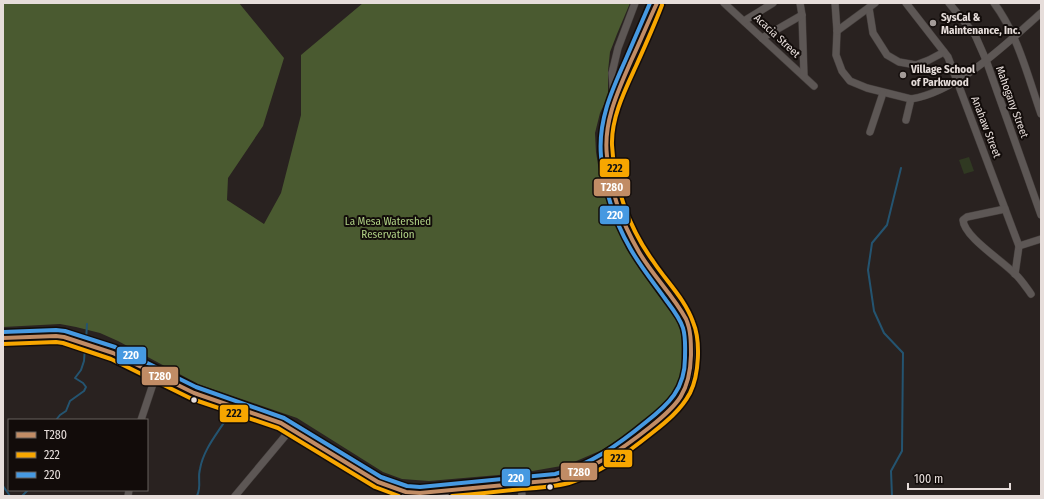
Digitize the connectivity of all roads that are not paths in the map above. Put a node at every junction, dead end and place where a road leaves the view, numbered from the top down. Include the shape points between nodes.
1 (635, 3) edge
2 (657, 3) edge
3 (724, 3) edge
4 (773, 3) edge
5 (800, 3) edge
6 (835, 3) edge
7 (875, 3) edge
8 (906, 3) edge
9 (949, 3) edge
10 (994, 3) edge
11 (869, 8) junction
12 (1041, 13) edge
13 (802, 15) junction
14 (744, 21) junction
15 (837, 31) junction
16 (1014, 37) junction
17 (762, 38) junction
18 (944, 52) junction
19 (986, 60) junction
20 (804, 76) junction
21 (957, 81) junction
22 (814, 86) dead end
23 (883, 93) junction
24 (911, 100) junction
25 (615, 101) junction
26 (1041, 114) edge
27 (906, 120) dead end
28 (870, 132) dead end
29 (1005, 209) junction
30 (1041, 215) edge
31 (1041, 239) edge
32 (1019, 246) junction
33 (1015, 274) junction
34 (1031, 294) dead end
35 (3, 338) edge
36 (156, 375) junction
37 (141, 419) edge
38 (291, 429) junction
39 (521, 483) junction
40 (234, 496) edge
41 (522, 496) edge

1 - 25 street via 618,48 612,73
2 - 25 main road
3 - 14 street, Acacia Street
4 - 14 street
5 - 13 street
6 - 15 street
7 - 11 street
8 - 18 street, Anahaw Street
9 - 19 street, Mahogany Street via 975,35
10 - 16 street
11 - 15 street
11 - 18 street via 873,33 887,54 899,62 916,65
12 - 16 street
13 - 17 street
13 - 20 street
14 - 17 street, Acacia Street
15 - 23 street via 836,55 842,71 850,81
16 - 19 street
16 - 26 street
17 - 20 street, Acacia Street
18 - 21 street, Anahaw Street
19 - 21 street
19 - 30 street, Mahogany Street
20 - 22 street, Acacia Street
21 - 24 street via 924,97
21 - 29 street, Anahaw Street
23 - 24 street
23 - 28 street
24 - 27 street
25 - 39 main road via 605,143 617,203 634,244 687,321 692,345 690,373 686,389 678,402 638,437 606,458 564,478
29 - 32 street, Anahaw Street
29 - 33 street via 963,220 966,230
31 - 32 street
32 - 33 street
33 - 34 street
35 - 36 main road via 64,337 113,353
36 - 37 street
36 - 38 main road via 194,393 281,423
38 - 39 main road via 369,477 406,492 420,493
38 - 40 street
39 - 41 street

